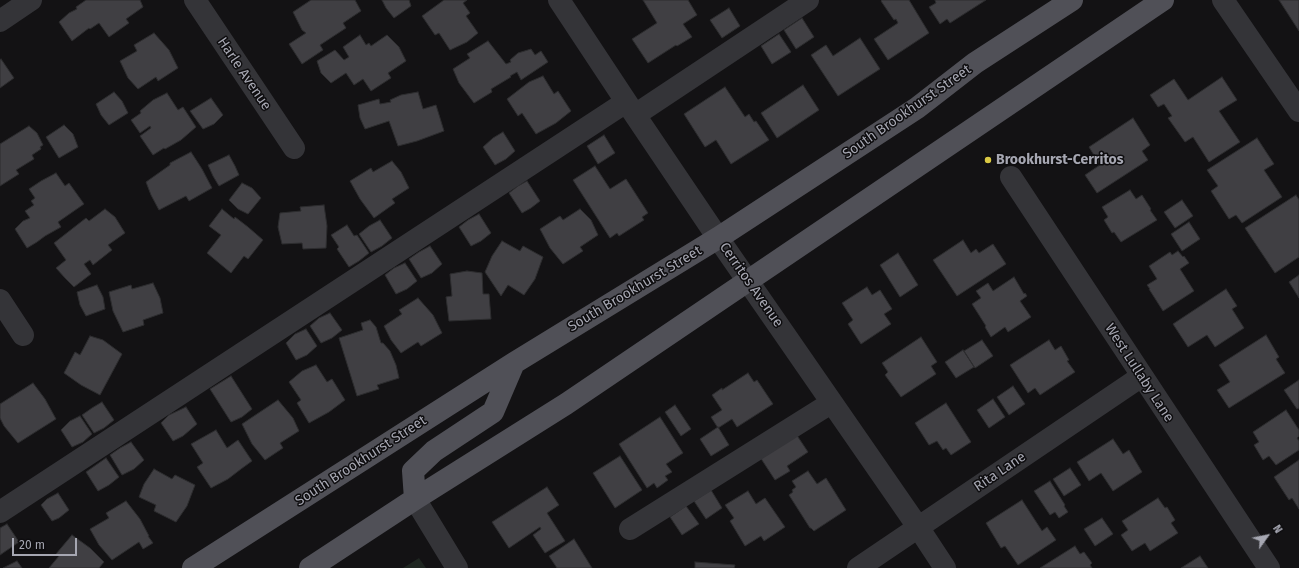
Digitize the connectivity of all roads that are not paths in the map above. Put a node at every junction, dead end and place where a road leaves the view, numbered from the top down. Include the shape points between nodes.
1 (31, 0) edge
2 (195, 0) edge
3 (808, 0) edge
4 (1072, 0) edge
5 (1163, 0) edge
6 (1223, 0) edge
7 (565, 2) edge
8 (0, 21) edge
9 (1296, 101) edge
10 (630, 109) junction
11 (294, 148) dead end
12 (1011, 176) dead end
13 (718, 238) junction
14 (748, 280) junction
15 (0, 300) edge
16 (23, 335) dead end
17 (514, 363) junction
18 (1142, 376) junction
19 (832, 403) junction
20 (416, 499) junction
21 (0, 512) edge
22 (918, 527) junction
23 (630, 529) dead end
24 (193, 568) edge
25 (310, 568) edge
26 (457, 568) edge
27 (858, 568) edge
28 (945, 568) edge
29 (1269, 568) edge

1 - 8 street
2 - 11 street, Harle Avenue
3 - 10 street
4 - 13 main road, South Brookhurst Street via 975,63 917,108
5 - 14 main road
6 - 9 street
7 - 10 street, Cerritos Avenue
10 - 13 street, Cerritos Avenue
10 - 21 street
12 - 18 street, West Lullaby Lane
13 - 14 street, Cerritos Avenue
13 - 17 main road, South Brookhurst Street
14 - 19 street, Cerritos Avenue
14 - 20 main road via 566,404
15 - 16 street
17 - 20 main road via 493,412 434,451 413,471
17 - 24 main road, South Brookhurst Street
18 - 22 street, Rita Lane
18 - 29 street, West Lullaby Lane
19 - 22 street, Cerritos Avenue
19 - 23 street
20 - 25 main road
20 - 26 street
22 - 27 street, Rita Lane
22 - 28 street, Cerritos Avenue

